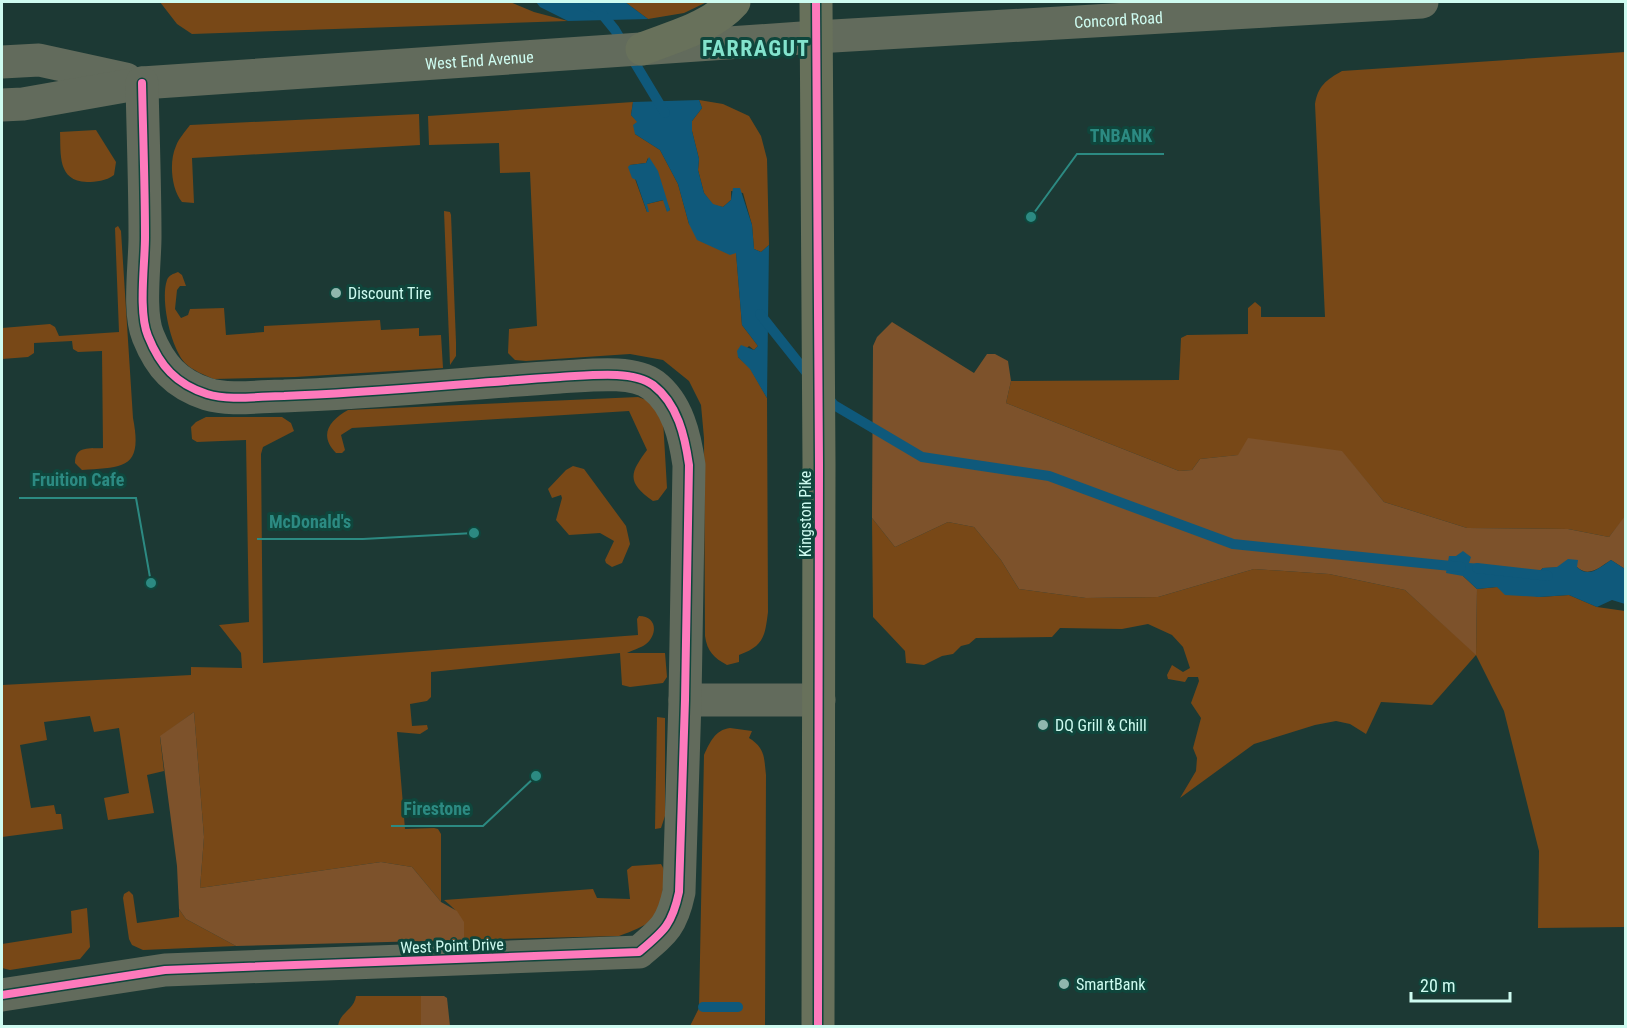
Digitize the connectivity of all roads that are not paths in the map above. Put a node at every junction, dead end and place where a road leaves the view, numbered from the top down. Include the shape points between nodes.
1 (734, 2) edge
2 (816, 2) edge
3 (1422, 2) edge
4 (816, 37) junction
5 (652, 47) junction
6 (2, 62) edge
7 (142, 82) junction
8 (2, 105) edge
9 (685, 700) junction
10 (819, 700) junction
11 (2, 995) edge
12 (818, 1026) edge

1 - 5 main road via 697,27
2 - 4 main road, Kingston Pike
3 - 4 street, Concord Road
4 - 5 street, West End Avenue
4 - 10 main road, Kingston Pike
5 - 7 street, West End Avenue
6 - 7 street, West End Avenue via 39,60
7 - 8 street, West End Avenue
7 - 9 street, West Point Drive via 143,302 147,334 163,364 179,382 208,394 236,397 602,375 635,377 653,384 672,407 685,437 689,465
9 - 10 street
9 - 11 street, West Point Drive via 679,892 664,931 639,952 165,970
10 - 12 main road, Kingston Pike

